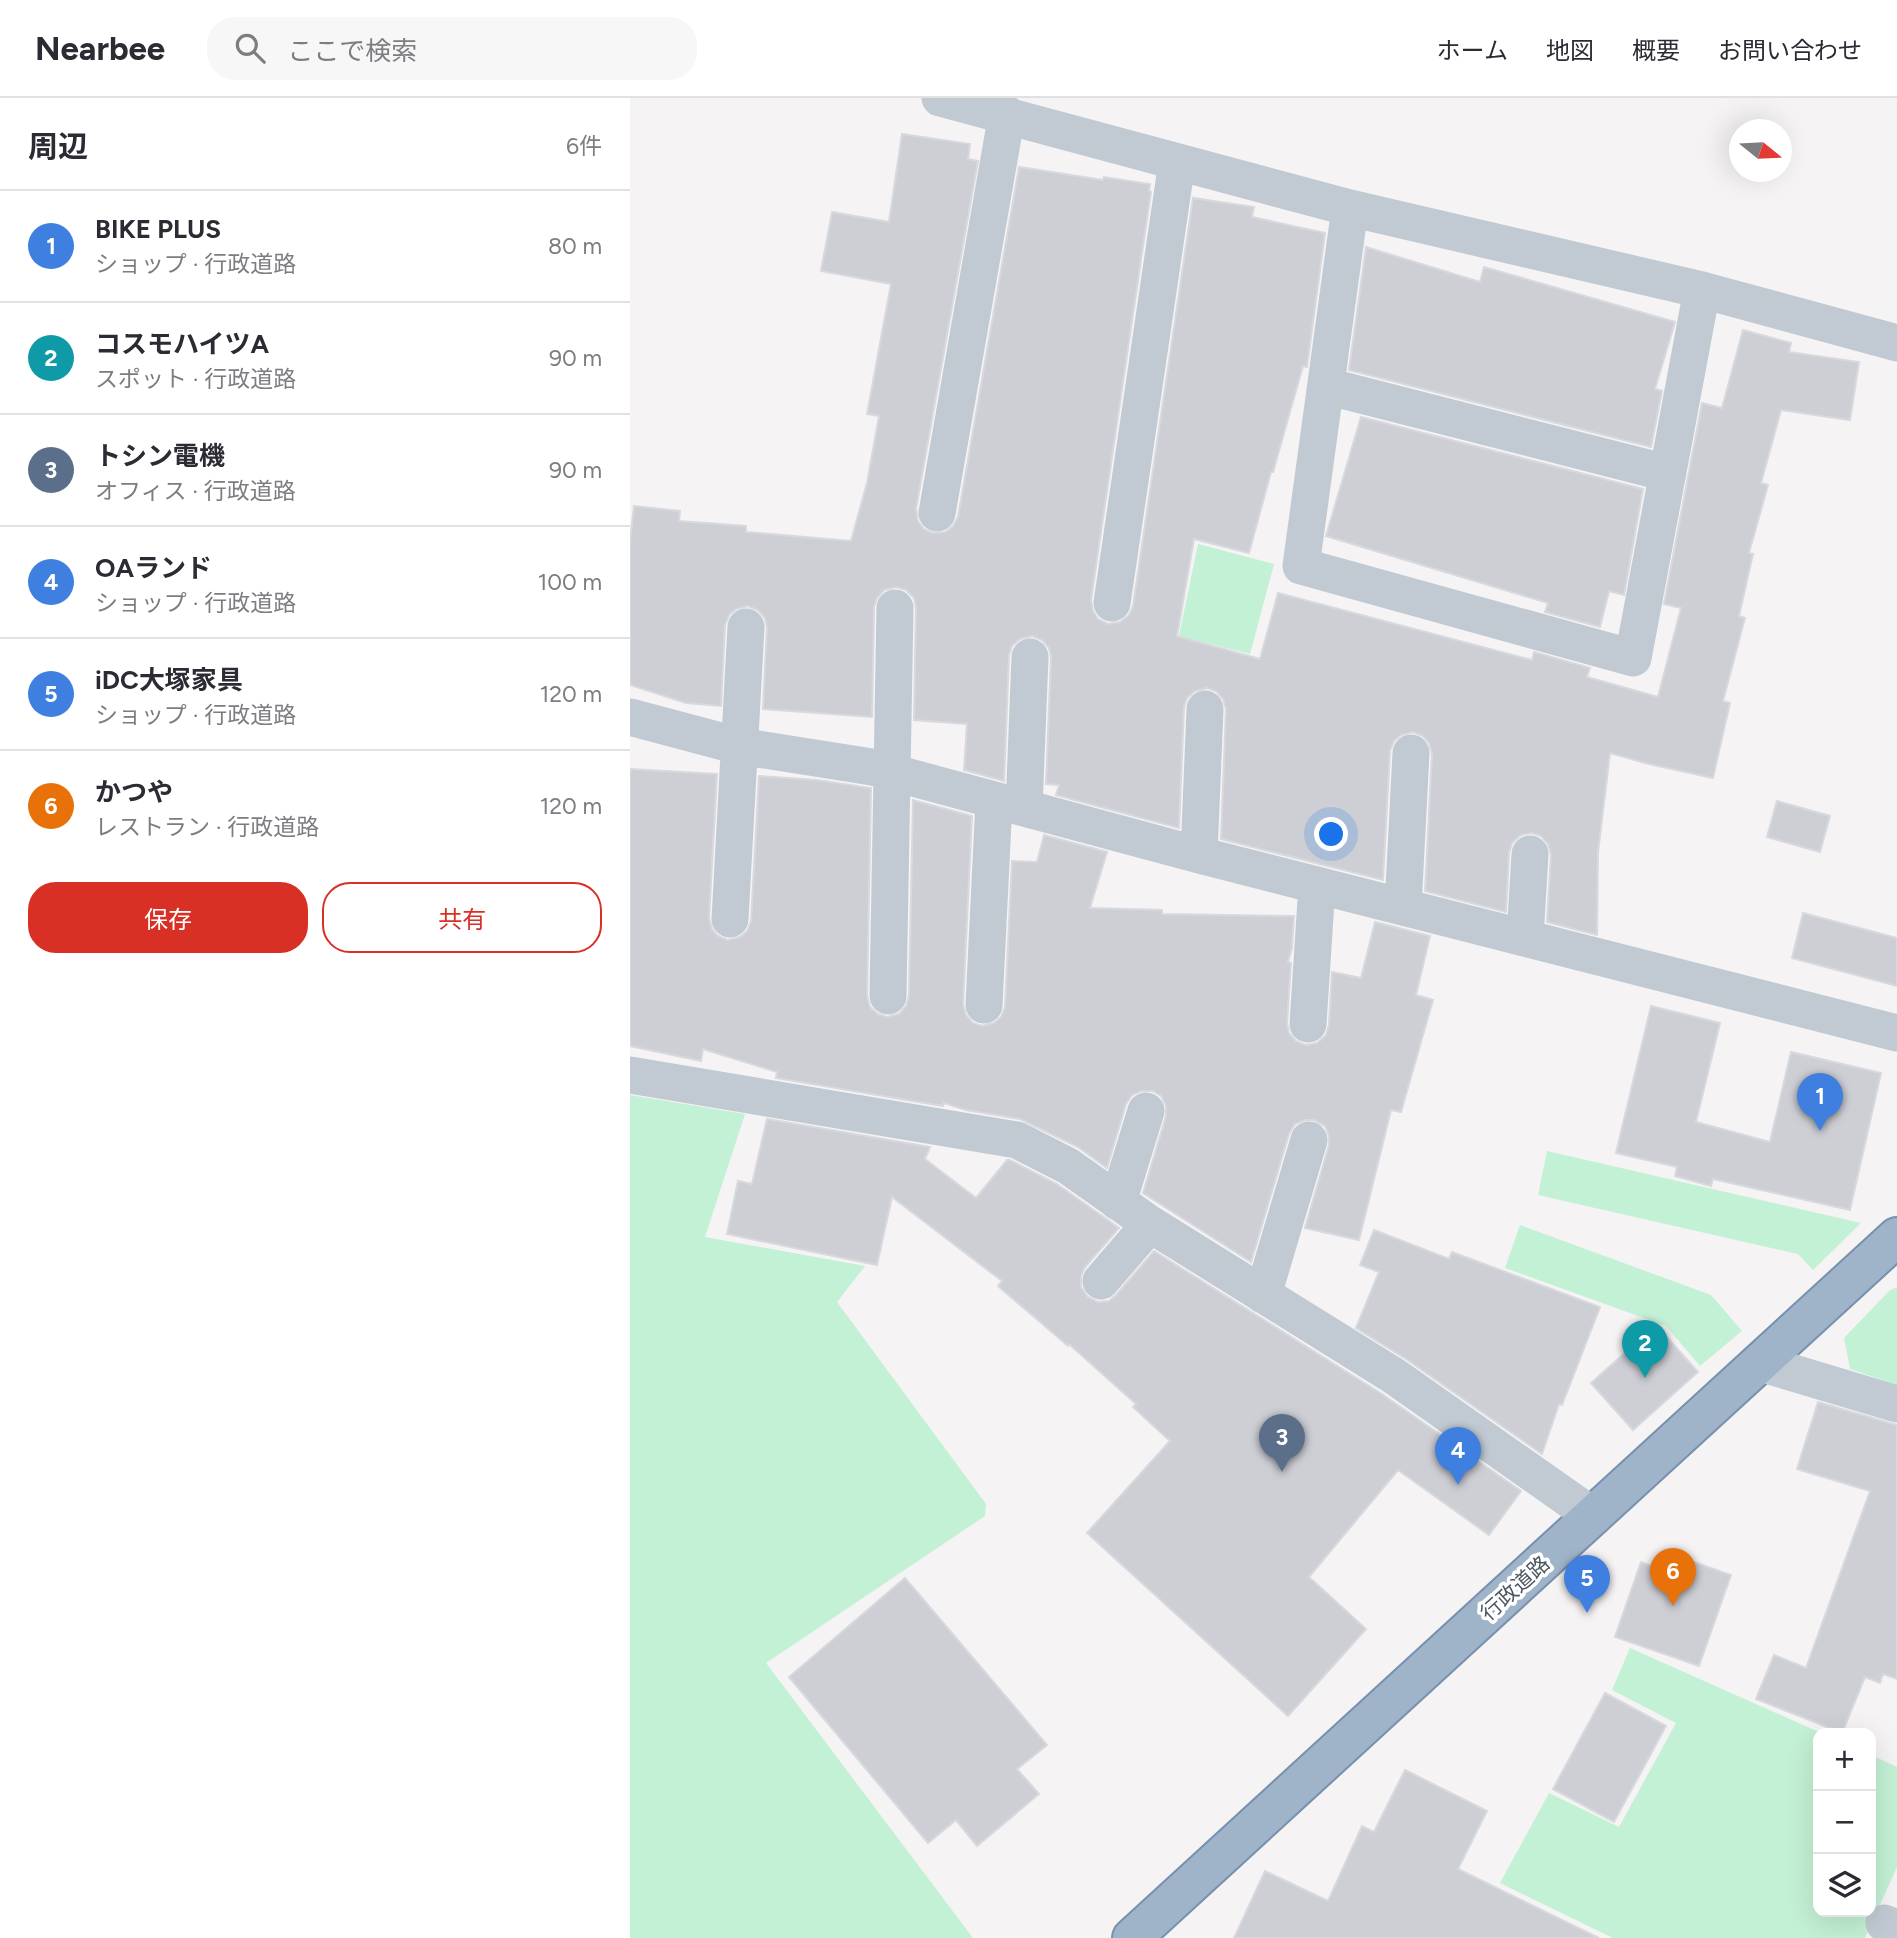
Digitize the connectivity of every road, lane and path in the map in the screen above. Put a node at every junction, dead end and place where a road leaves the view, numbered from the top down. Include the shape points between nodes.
1 (940, 98) edge
2 (1007, 114) junction
3 (1177, 162) junction
4 (1350, 208) junction
5 (1702, 290) junction
6 (1897, 343) edge
7 (1326, 386) junction
8 (1667, 473) junction
9 (937, 513) dead end
10 (1112, 603) dead end
11 (895, 608) dead end
12 (746, 626) dead end
13 (1030, 657) dead end
14 (1205, 709) dead end
15 (630, 717) edge
16 (739, 746) junction
17 (1411, 754) dead end
18 (892, 772) junction
19 (1009, 804) junction
20 (1530, 854) dead end
21 (1199, 855) junction
22 (1317, 885) junction
23 (1403, 907) junction
24 (730, 919) dead end
25 (1525, 938) junction
26 (888, 996) dead end
27 (984, 1005) dead end
28 (1308, 1024) dead end
29 (1897, 1033) edge
30 (630, 1075) edge
31 (1146, 1111) dead end
32 (1309, 1140) dead end
33 (1118, 1202) junction
34 (1150, 1224) junction
35 (1896, 1239) edge
36 (1101, 1281) dead end
37 (1263, 1295) junction
38 (1760, 1363) junction
39 (1897, 1404) edge
40 (1593, 1516) junction
41 (1139, 1936) edge

1 - 2 street
2 - 3 street
2 - 9 street
3 - 4 street
3 - 10 street
4 - 5 street
4 - 7 street
5 - 6 street
5 - 8 street
7 - 8 street
7 - 8 street via 1301,566 1633,658
11 - 18 street
12 - 16 street
13 - 19 street
14 - 21 street
15 - 16 street
16 - 18 street
16 - 24 street
17 - 23 street
18 - 19 street
18 - 26 street
19 - 21 street
19 - 27 street
20 - 25 street
21 - 22 street
22 - 23 street
22 - 28 street
23 - 25 street
25 - 29 street
30 - 33 street via 1017,1140 1068,1166
31 - 33 street
32 - 37 street
33 - 34 street
34 - 36 street
34 - 37 street
35 - 38 highway, 行政道路
37 - 40 street via 1394,1376
38 - 39 street
38 - 40 highway, 行政道路
40 - 41 highway, 行政道路

